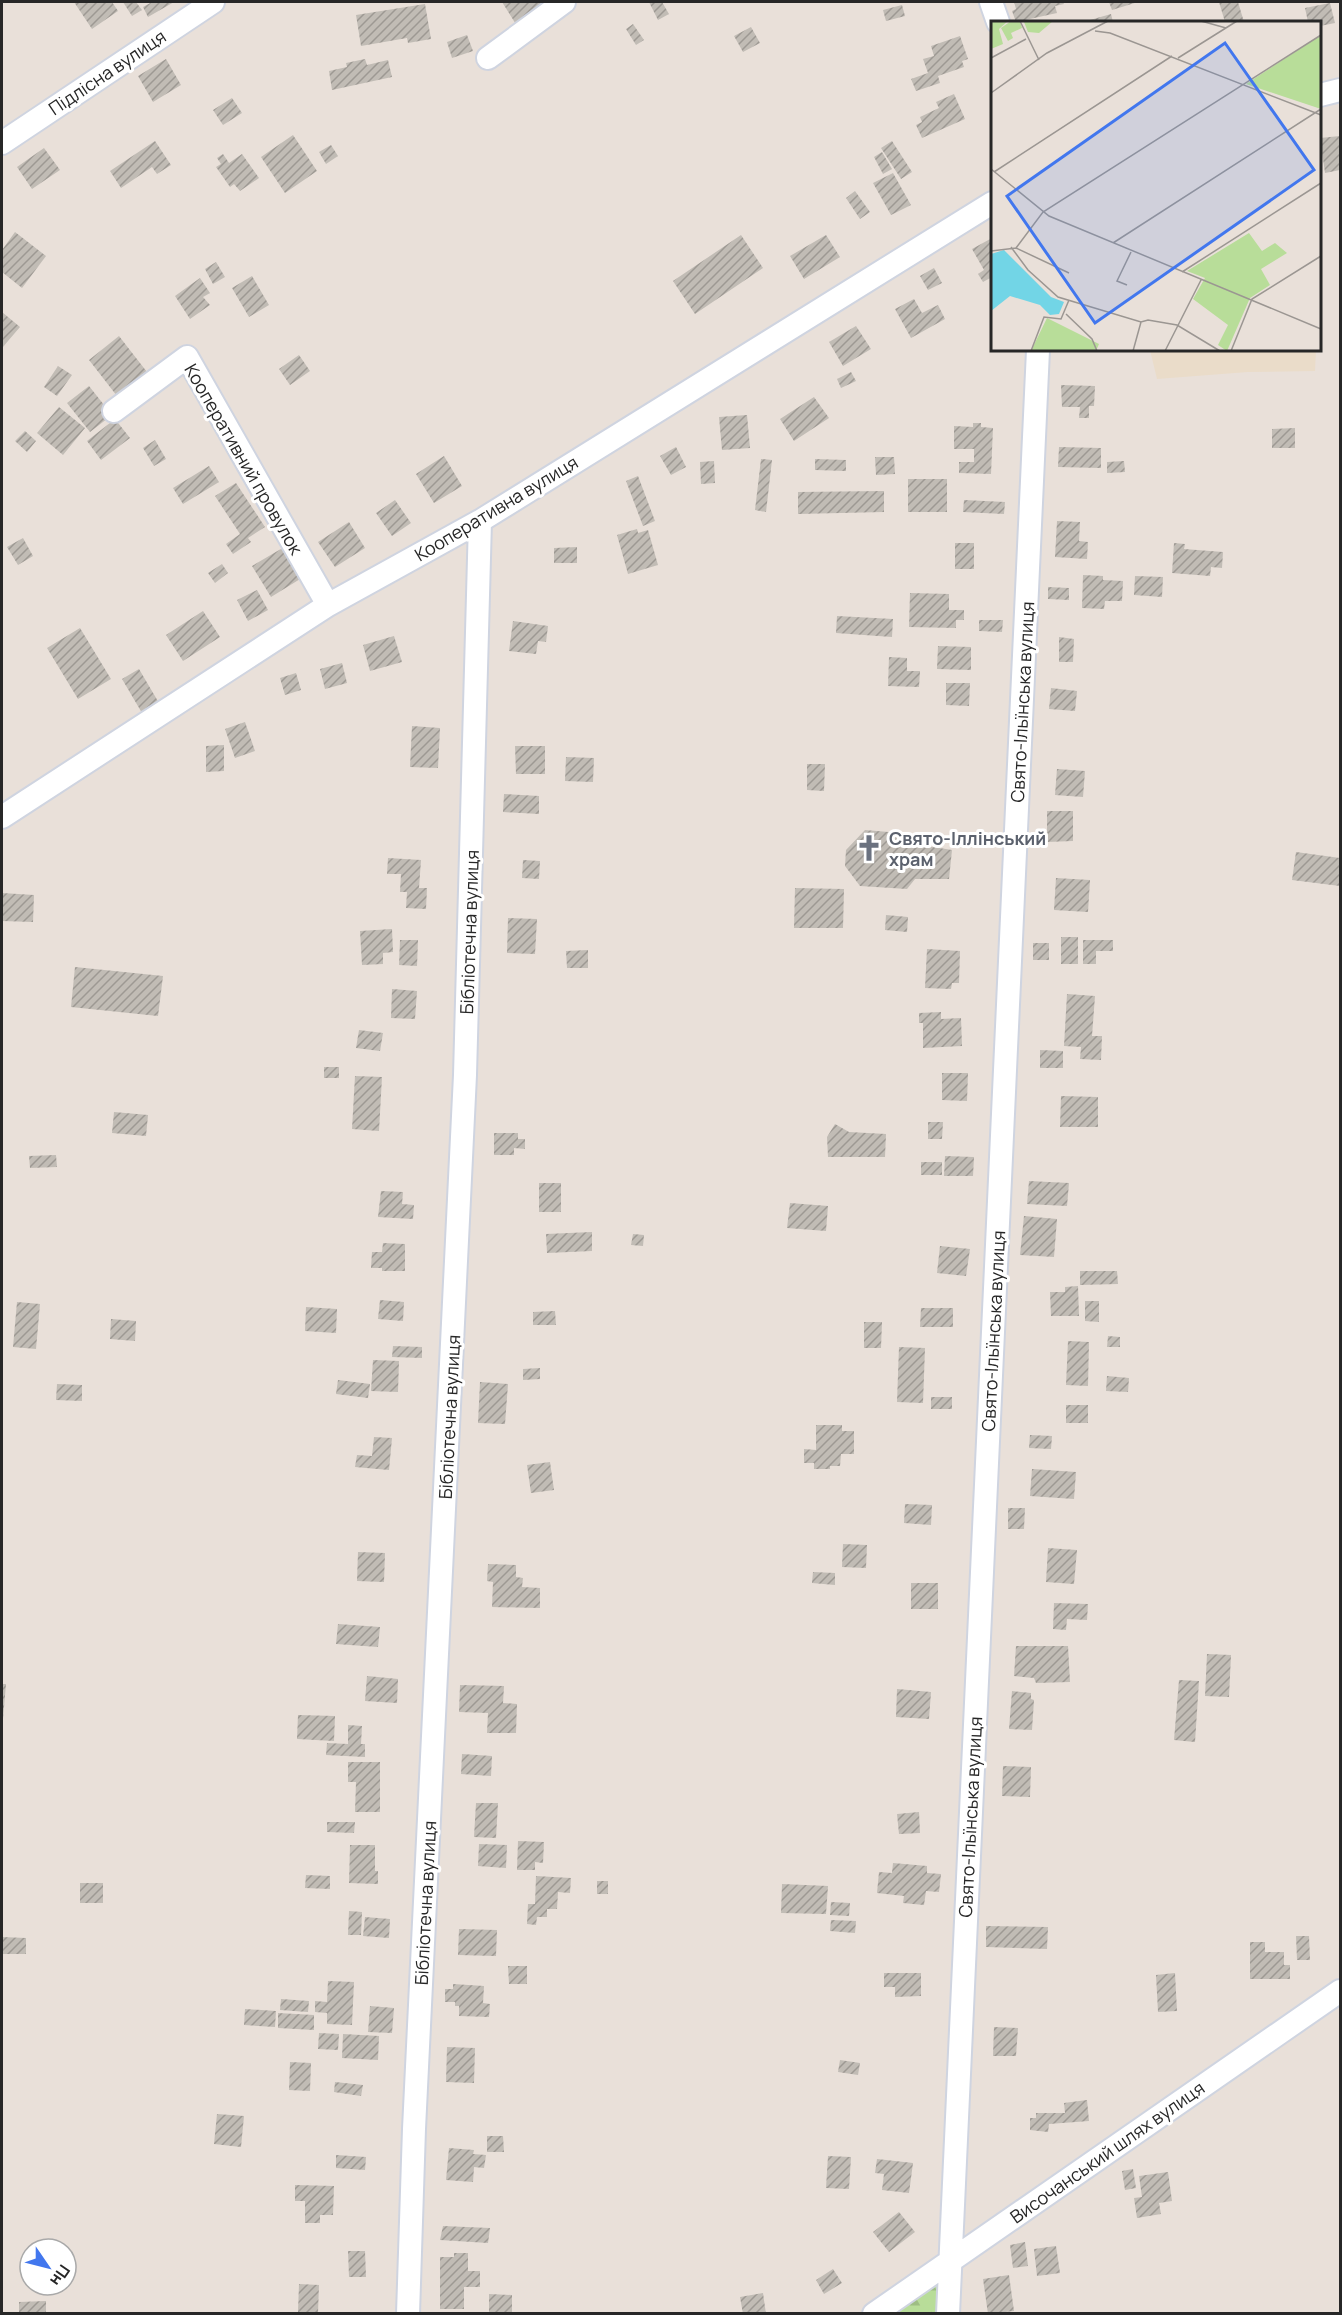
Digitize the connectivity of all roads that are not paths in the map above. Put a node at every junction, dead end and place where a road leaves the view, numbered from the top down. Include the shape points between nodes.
1 (213, 2) edge
2 (564, 2) edge
3 (991, 2) edge
4 (998, 21) edge
5 (488, 58) dead end
6 (1341, 90) edge
7 (1321, 95) edge
8 (2, 143) edge
9 (991, 204) edge
10 (1038, 351) edge
11 (114, 411) dead end
12 (480, 521) junction
13 (328, 605) junction
14 (2, 817) edge
15 (1341, 1991) edge
16 (950, 2261) junction
17 (408, 2313) edge
18 (874, 2313) edge
19 (948, 2313) edge

1 - 8 street, Підлісна вулиця
2 - 5 street
3 - 4 street
6 - 7 street
9 - 12 street, Кооперативна вулиця
10 - 16 street, Свято-Ільїнська вулиця
11 - 13 street, Кооперативний провулок via 187,357
12 - 13 street, Кооперативна вулиця
12 - 17 street, Бібліотечна вулиця via 465,1076
13 - 14 street, Кооперативна вулиця
15 - 16 street, Височанський шлях вулиця
16 - 18 street, Височанський шлях вулиця
16 - 19 street, Свято-Ільїнська вулиця

